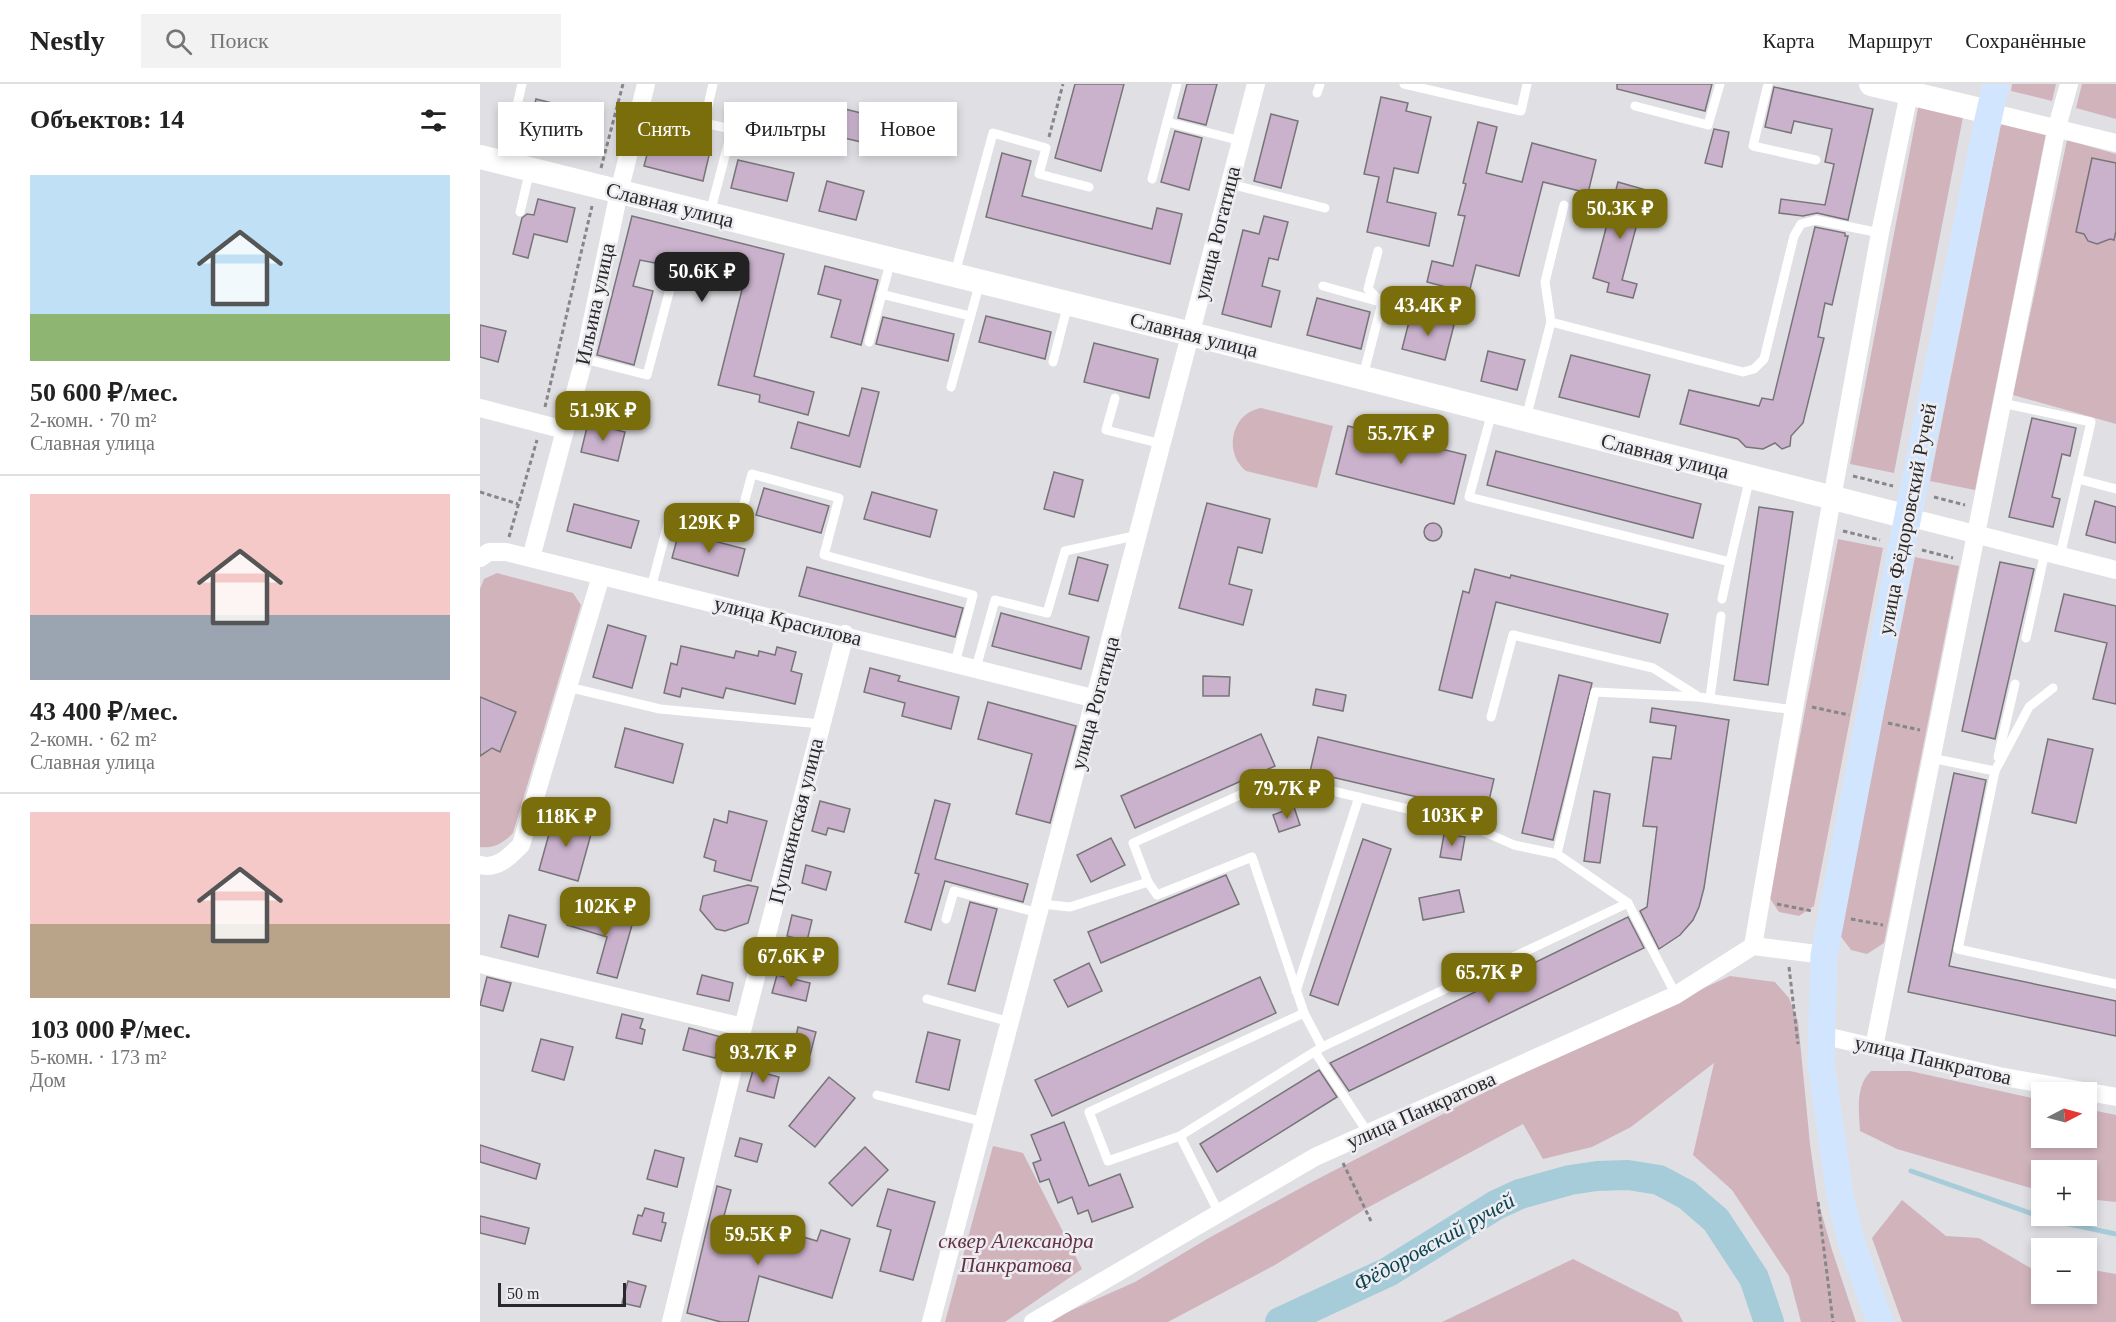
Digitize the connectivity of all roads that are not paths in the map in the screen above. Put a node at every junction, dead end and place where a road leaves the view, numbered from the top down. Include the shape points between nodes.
1 (522, 84) edge
2 (646, 84) edge
3 (713, 84) edge
4 (1177, 84) edge
5 (1256, 84) edge
6 (1404, 84) edge
7 (1527, 84) edge
8 (1720, 84) edge
9 (1768, 84) edge
10 (1871, 84) edge
11 (1996, 84) edge
12 (2069, 84) edge
13 (1910, 89) edge
14 (1635, 106) dead end
15 (1989, 112) junction
16 (1167, 122) junction
17 (724, 127) edge
18 (2057, 127) junction
19 (1241, 141) junction
20 (2116, 143) edge
21 (725, 156) edge
22 (491, 160) edge
23 (1816, 160) dead end
24 (530, 170) junction
25 (1152, 179) dead end
26 (1230, 184) junction
27 (1089, 187) dead end
28 (608, 190) junction
29 (1564, 205) dead end
30 (1325, 208) dead end
31 (520, 212) dead end
32 (710, 215) junction
33 (1880, 233) junction
34 (1378, 251) dead end
35 (891, 260) junction
36 (674, 274) dead end
37 (954, 276) junction
38 (980, 282) junction
39 (1323, 286) dead end
40 (881, 294) junction
41 (1382, 303) junction
42 (1068, 304) junction
43 (970, 316) junction
44 (1551, 322) junction
45 (1191, 334) junction
46 (869, 342) dead end
47 (584, 359) junction
48 (1053, 362) dead end
49 (1362, 378) junction
50 (951, 387) dead end
51 (1115, 398) dead end
52 (2002, 403) junction
53 (572, 405) junction
54 (480, 408) edge
55 (1492, 412) junction
56 (1525, 420) junction
57 (634, 421) dead end
58 (565, 430) junction
59 (1162, 444) junction
60 (1750, 477) junction
61 (2078, 479) junction
62 (2116, 489) edge
63 (1832, 498) junction
64 (1908, 517) junction
65 (1976, 534) junction
66 (1139, 535) junction
67 (2053, 554) junction
68 (480, 558) edge
69 (531, 558) junction
70 (1730, 562) junction
71 (2116, 570) edge
72 (601, 576) junction
73 (651, 588) junction
74 (1722, 599) dead end
75 (1721, 616) dead end
76 (845, 634) junction
77 (2026, 638) dead end
78 (955, 663) junction
79 (976, 668) junction
80 (2015, 684) dead end
81 (568, 687) junction
82 (2053, 688) dead end
83 (1698, 696) junction
84 (1710, 698) junction
85 (1096, 699) junction
86 (1794, 710) junction
87 (1491, 717) dead end
88 (821, 723) junction
89 (1931, 758) junction
90 (1995, 771) junction
91 (1359, 797) junction
92 (1557, 854) junction
93 (480, 866) edge
94 (1149, 882) junction
95 (1628, 903) junction
96 (1040, 909) junction
97 (946, 919) dead end
98 (1753, 946) junction
99 (1824, 955) junction
100 (480, 964) edge
101 (2116, 984) edge
102 (1296, 991) junction
103 (1676, 995) junction
104 (927, 999) dead end
105 (1304, 1013) junction
106 (1010, 1022) junction
107 (743, 1027) junction
108 (1821, 1035) junction
109 (1874, 1047) junction
110 (1319, 1049) junction
111 (877, 1095) dead end
112 (2116, 1097) edge
113 (984, 1122) junction
114 (1368, 1133) junction
115 (1180, 1136) junction
116 (1219, 1214) junction
117 (671, 1322) edge
118 (931, 1322) edge
119 (1033, 1322) edge
120 (1880, 1322) edge

1 - 22 lane
2 - 28 street, Ильина улица
3 - 17 lane via 704,123
4 - 16 lane
5 - 19 street, улица Рогатица
6 - 7 lane via 1521,111
8 - 14 lane via 1708,125
9 - 23 lane via 1754,146
10 - 13 street
11 - 15 main road, улица Фёдоровский Ручей
12 - 18 street
13 - 15 street
13 - 33 street
15 - 18 street
15 - 64 main road, улица Фёдоровский Ручей
16 - 19 lane
16 - 25 lane
18 - 20 street
18 - 52 street
19 - 26 street, улица Рогатица
21 - 32 lane
22 - 24 street, Славная улица
24 - 28 street, Славная улица
24 - 31 lane
26 - 30 lane
26 - 45 street, улица Рогатица
27 - 37 lane via 1039,174 1046,148 993,133
28 - 32 street, Славная улица
28 - 47 street, Ильина улица
29 - 44 lane via 1545,282
32 - 35 street, Славная улица
33 - 44 lane via 1816,220 1801,224 1794,236 1764,359 1754,369 1743,372
33 - 63 street
34 - 41 lane via 1368,289
35 - 37 street, Славная улица
35 - 40 lane
36 - 47 lane via 646,375
37 - 38 street, Славная улица
38 - 42 street, Славная улица
38 - 43 lane
39 - 41 lane
40 - 43 lane
40 - 46 lane
41 - 49 lane
42 - 45 street, Славная улица
42 - 48 lane
43 - 50 lane
44 - 56 lane
45 - 49 street, Славная улица
45 - 59 street, улица Рогатица
47 - 53 street, Ильина улица
49 - 55 street, Славная улица
51 - 59 lane via 1106,430
52 - 61 lane via 2091,422
52 - 65 street
53 - 57 lane
53 - 58 street, Ильина улица
54 - 58 street
55 - 56 street, Славная улица
55 - 70 lane via 1469,497
56 - 60 street, Славная улица
58 - 69 street, Ильина улица
59 - 66 street, улица Рогатица
60 - 63 street, Славная улица
60 - 70 lane
61 - 62 lane
61 - 67 lane
63 - 64 street, Славная улица
63 - 86 street
64 - 65 street
64 - 99 main road, улица Фёдоровский Ручей
65 - 67 street
65 - 89 street
66 - 79 lane via 1065,551 1047,613 995,600
66 - 85 street, улица Рогатица
67 - 71 street
67 - 77 lane
68 - 69 street, улица Красилова via 489,552 506,552
69 - 72 street, улица Красилова
70 - 74 lane
72 - 73 street, улица Красилова
72 - 81 street
73 - 76 street, улица Красилова
73 - 78 lane via 670,516 736,533 752,474 839,498 824,555 973,595
75 - 84 lane
76 - 78 street, улица Красилова
76 - 88 street, Пушкинская улица
78 - 79 street, улица Красилова
79 - 85 street, улица Красилова
80 - 90 lane
81 - 88 lane via 660,709
81 - 93 street via 521,845 507,859
82 - 90 lane via 2029,707
83 - 84 lane
83 - 87 lane via 1653,668 1513,635
83 - 92 lane via 1595,692
84 - 86 lane
85 - 96 street, улица Рогатица
86 - 98 street
88 - 107 street, Пушкинская улица
89 - 90 lane
89 - 109 street
90 - 101 lane via 1958,949
91 - 92 lane via 1462,822 1514,845
91 - 94 lane via 1278,778 1133,843
91 - 102 lane
92 - 95 lane
94 - 96 lane via 1070,907
94 - 102 lane via 1157,895 1252,856
95 - 103 lane
95 - 110 lane
96 - 97 lane via 954,891
96 - 106 street, улица Рогатица
98 - 99 street
98 - 103 street, улица Панкратова
99 - 108 main road, улица Фёдоровский Ручей
100 - 107 street
102 - 105 lane
103 - 114 street, улица Панкратова
104 - 106 lane
105 - 110 lane
105 - 115 lane via 1089,1112 1108,1161
106 - 113 street, улица Рогатица
107 - 117 street, Пушкинская улица
108 - 109 street, улица Панкратова
108 - 120 main road, улица Фёдоровский Ручей via 1821,1062 1840,1196 1852,1244
109 - 112 street, улица Панкратова via 1999,1076
110 - 114 lane
110 - 115 lane
111 - 113 lane
113 - 118 street, улица Рогатица
114 - 116 street, улица Панкратова via 1315,1157
115 - 116 lane
116 - 119 street, улица Панкратова

